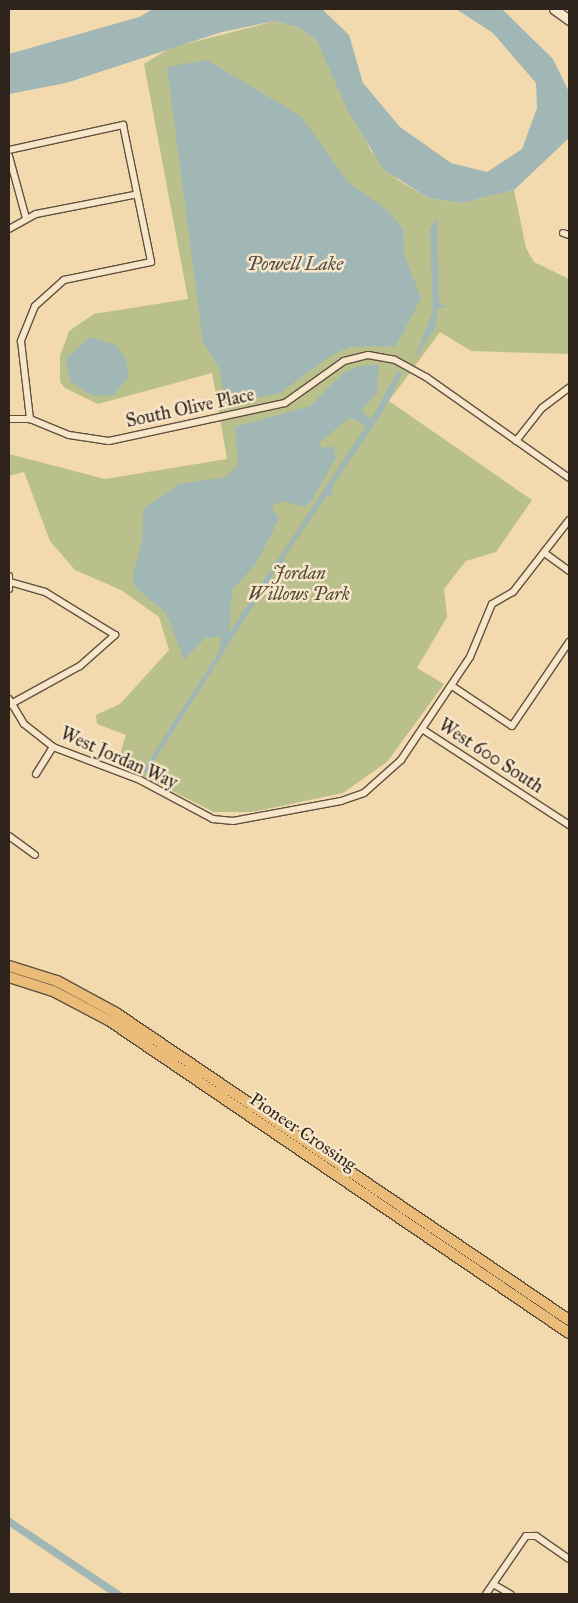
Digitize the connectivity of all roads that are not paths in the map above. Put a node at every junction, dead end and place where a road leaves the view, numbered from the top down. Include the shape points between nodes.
1 (554, 9) edge
2 (569, 20) edge
3 (9, 150) edge
4 (9, 156) edge
5 (134, 195) junction
6 (26, 218) junction
7 (9, 229) edge
8 (569, 388) edge
9 (9, 419) edge
10 (30, 419) junction
11 (516, 441) junction
12 (569, 478) edge
13 (569, 520) edge
14 (546, 554) junction
15 (569, 571) edge
16 (9, 579) edge
17 (9, 589) edge
18 (569, 642) edge
19 (452, 686) junction
20 (9, 703) edge
21 (422, 729) junction
22 (53, 747) junction
23 (36, 774) dead end
24 (569, 825) edge
25 (9, 836) edge
26 (35, 855) dead end
27 (9, 966) edge
28 (9, 976) edge
29 (569, 1320) edge
30 (569, 1333) edge
31 (569, 1558) edge
32 (493, 1584) junction
33 (486, 1594) edge
34 (510, 1594) edge

1 - 2 main road
3 - 5 street via 122,125
4 - 6 street
5 - 6 street
5 - 10 street via 151,262 64,280 35,306 21,341
6 - 7 street
8 - 11 street via 542,408
9 - 10 street, South Olive Place
10 - 11 street, South Olive Place via 68,435 109,441 285,403 344,361 368,355 395,360
11 - 12 street
13 - 14 street
14 - 15 street
14 - 19 street via 513,592 492,604 470,657
16 - 17 street
16 - 20 street via 45,592 99,621 115,635 80,666
18 - 19 street via 512,726
19 - 21 street
20 - 22 street, West Jordan Way via 24,724
21 - 22 street, West Jordan Way via 401,760 364,793 233,821 213,819 140,780
21 - 24 street, West 600 South
22 - 23 street
25 - 26 street
27 - 29 highway, Pioneer Crossing via 57,981 116,1013
28 - 30 highway, Pioneer Crossing via 53,990 110,1021
31 - 32 street via 529,1535
32 - 33 street
32 - 34 street

